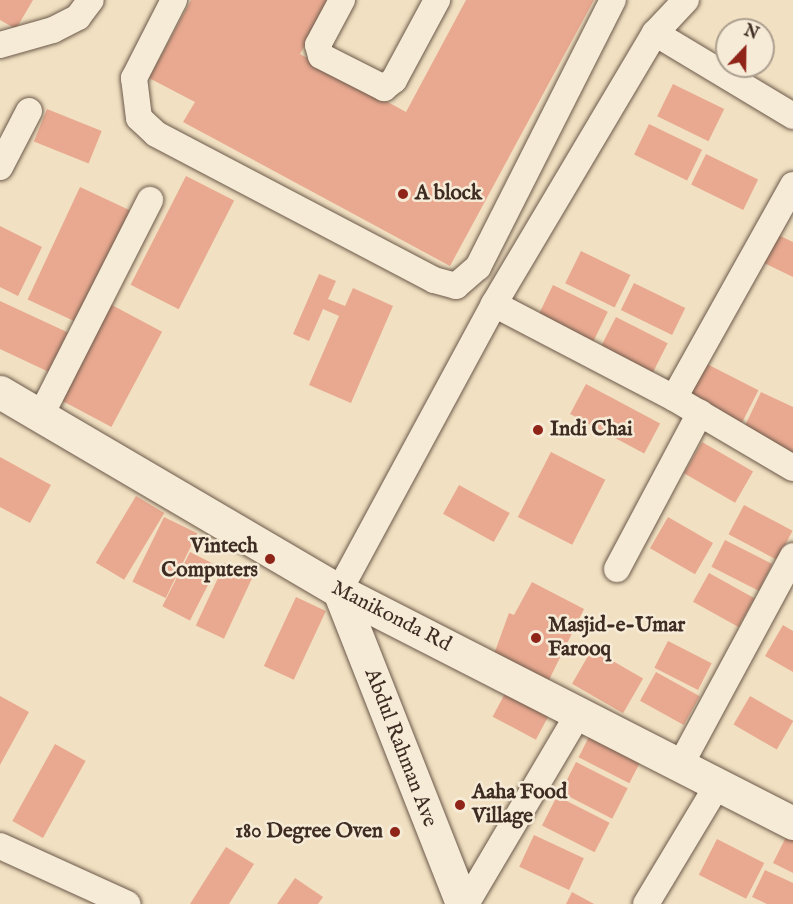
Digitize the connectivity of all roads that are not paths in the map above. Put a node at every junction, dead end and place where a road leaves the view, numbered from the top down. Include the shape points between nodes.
1 (91, 0) edge
2 (174, 0) edge
3 (342, 0) edge
4 (437, 0) edge
5 (613, 0) edge
6 (686, 0) edge
7 (655, 33) junction
8 (0, 45) edge
9 (28, 111) dead end
10 (793, 116) edge
11 (0, 167) edge
12 (793, 185) edge
13 (150, 200) dead end
14 (494, 304) junction
15 (0, 392) edge
16 (674, 398) junction
17 (42, 413) junction
18 (700, 413) junction
19 (793, 468) edge
20 (793, 556) edge
21 (617, 569) dead end
22 (339, 591) junction
23 (579, 713) junction
24 (681, 764) junction
25 (718, 784) junction
26 (793, 823) edge
27 (0, 846) edge
28 (125, 904) edge
29 (462, 904) edge
30 (466, 904) edge
31 (646, 904) edge

1 - 8 street via 78,17 53,30
2 - 5 street via 134,78 139,118 156,135 434,280 456,286 478,267
3 - 4 street via 318,45 321,56 384,88 394,80
6 - 7 street
7 - 10 street
7 - 14 street
9 - 11 street
12 - 16 street
13 - 17 street
14 - 16 street
14 - 22 street
15 - 17 street, Manikonda Rd
16 - 18 street
17 - 22 street, Manikonda Rd
18 - 19 street
18 - 21 street
20 - 24 street
22 - 23 street, Manikonda Rd
22 - 29 street, Abdul Rahman Ave
23 - 24 street, Manikonda Rd
23 - 30 street
24 - 25 street, Manikonda Rd
25 - 26 street, Manikonda Rd
25 - 31 street
27 - 28 street

